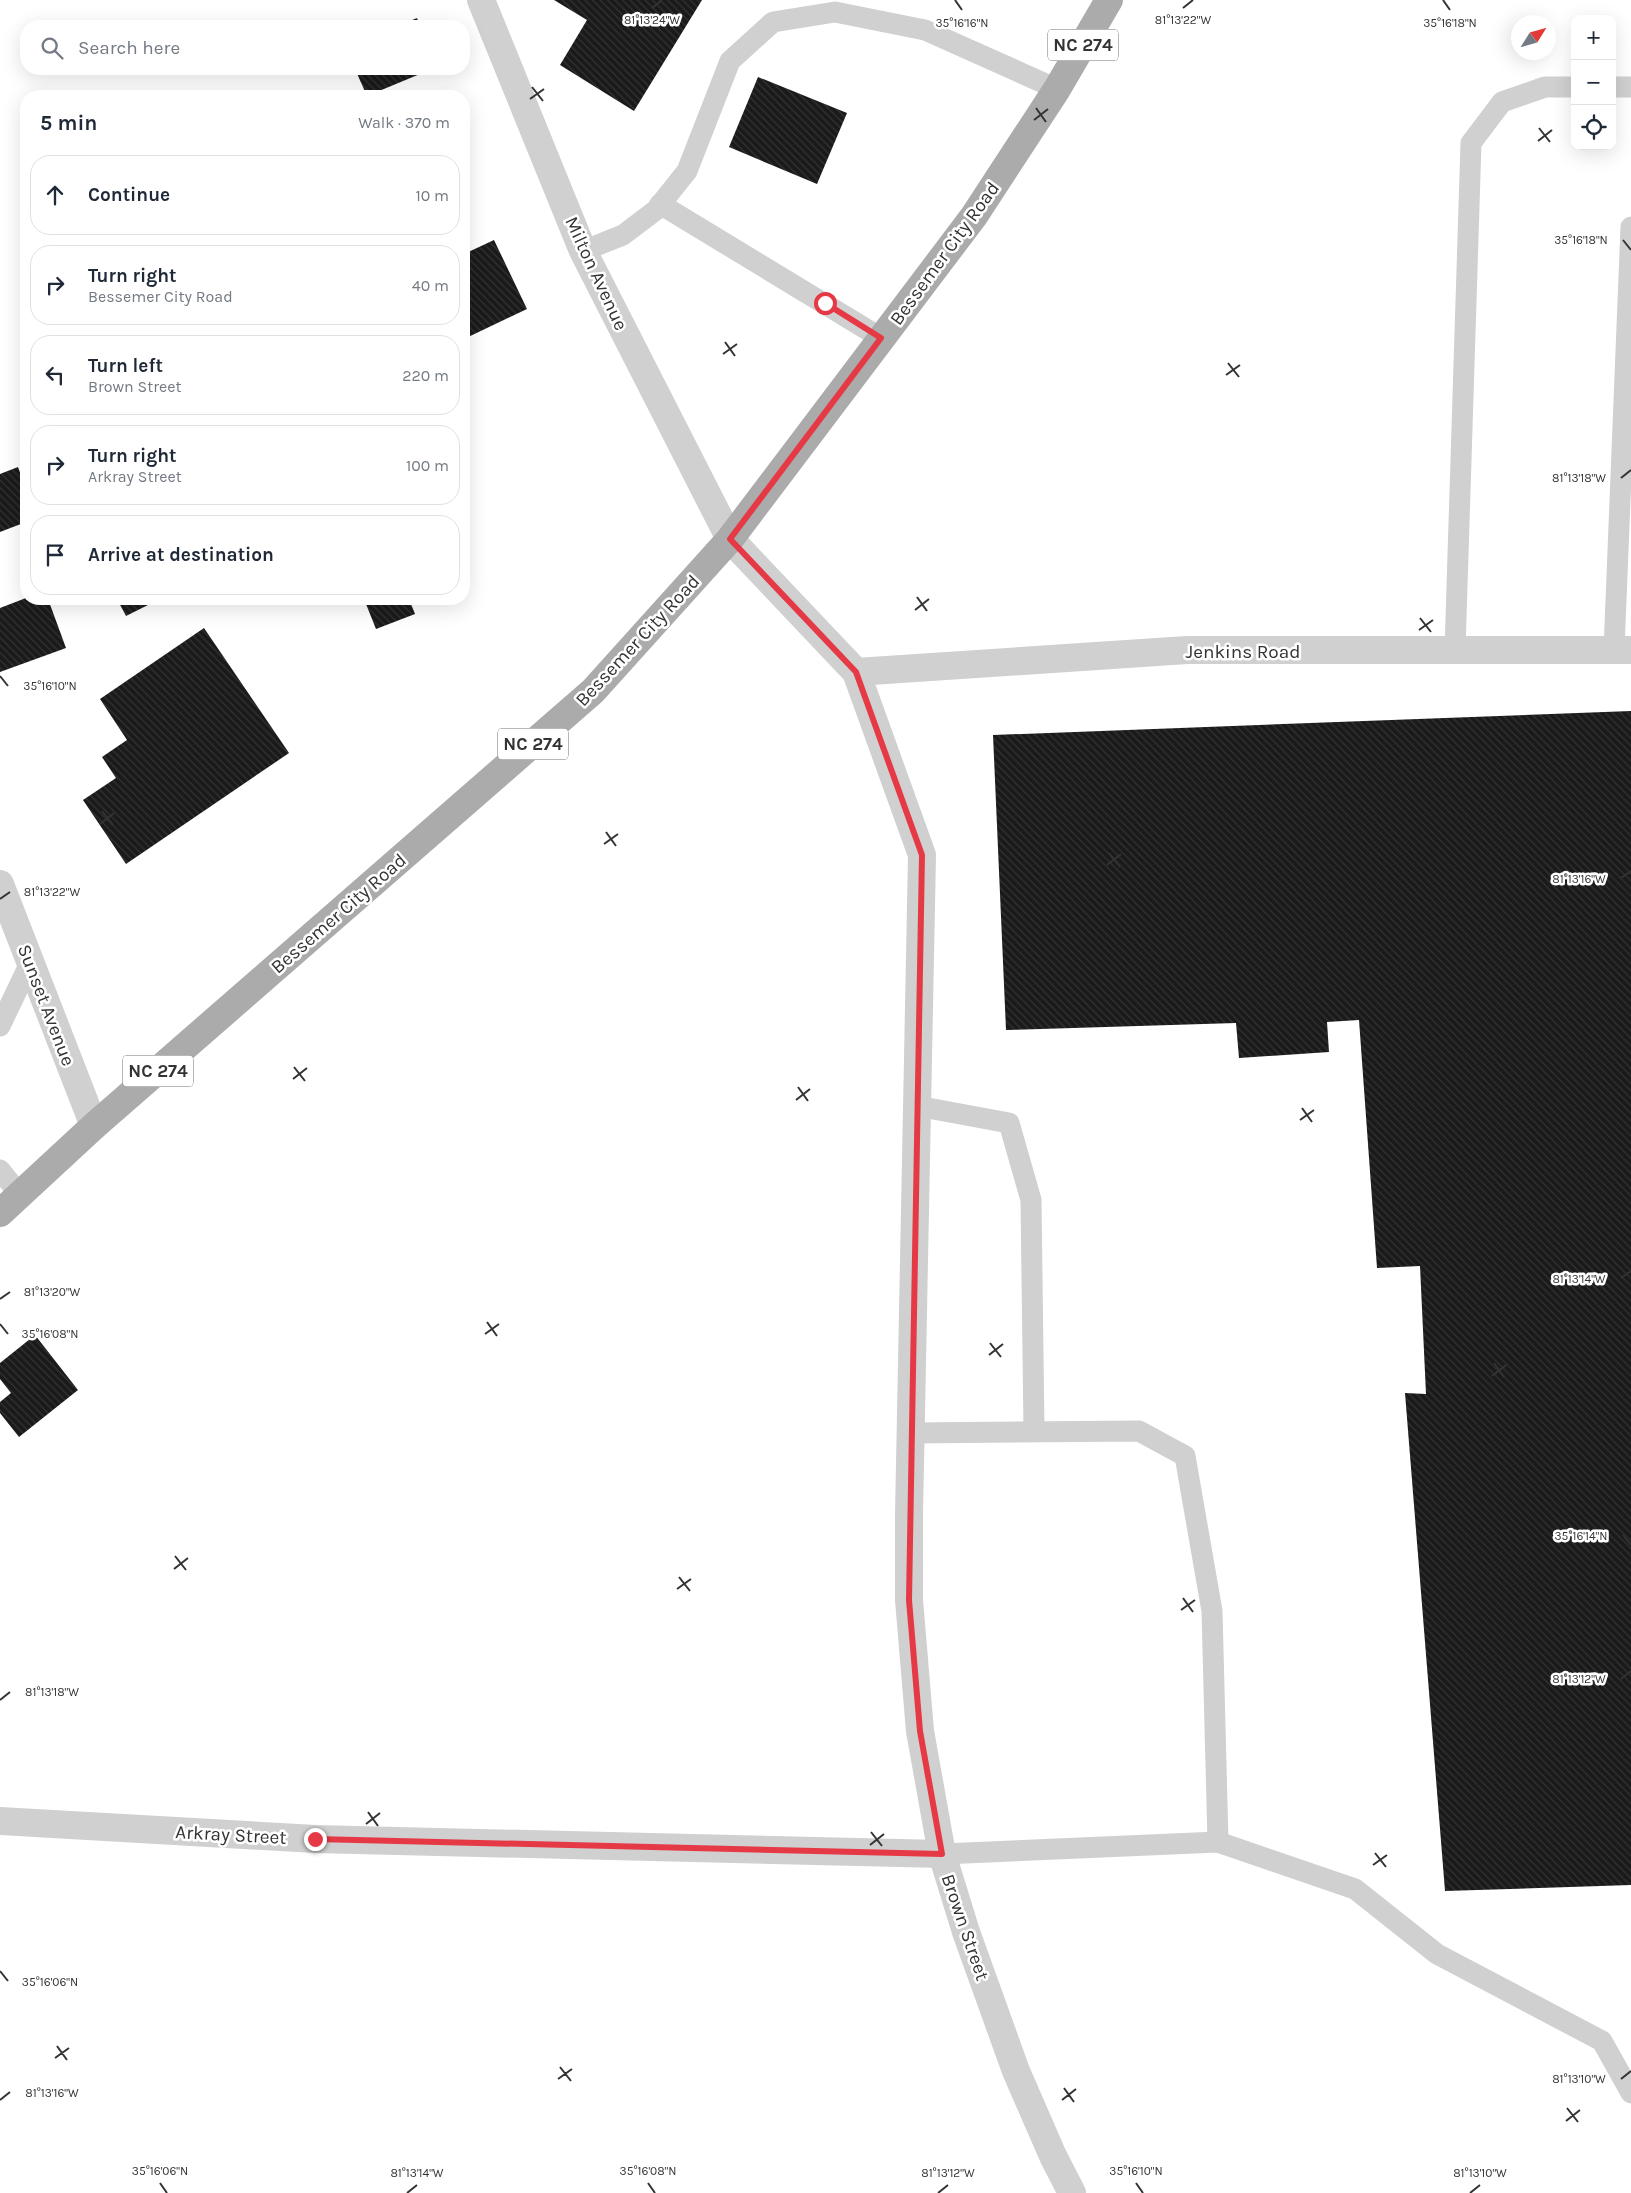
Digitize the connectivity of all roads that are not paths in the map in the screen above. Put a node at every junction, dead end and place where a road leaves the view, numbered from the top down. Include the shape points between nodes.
1 (481, 0) edge
2 (1109, 0) edge
3 (1571, 87) edge
4 (1616, 87) edge
5 (1631, 87) edge
6 (1057, 90) junction
7 (660, 204) junction
8 (1631, 226) edge
9 (583, 251) junction
10 (881, 338) junction
11 (730, 539) junction
12 (1455, 650) junction
13 (1622, 650) edge
14 (856, 672) junction
15 (0, 884) edge
16 (30, 963) junction
17 (0, 1026) edge
18 (916, 1106) junction
19 (94, 1126) junction
20 (0, 1170) edge
21 (20, 1195) junction
22 (0, 1212) edge
23 (1034, 1431) junction
24 (910, 1433) junction
25 (0, 1821) edge
26 (1218, 1842) junction
27 (942, 1854) junction
28 (1631, 2093) edge
29 (1072, 2193) edge

1 - 9 street, Milton Avenue
2 - 6 main road, Bessemer City Road / NC 274
3 - 12 lane via 1545,87 1502,102 1471,142
4 - 5 lane
6 - 7 lane via 925,30 835,12 773,22 730,61 686,171
6 - 10 main road, Bessemer City Road / NC 274 via 974,216
7 - 9 lane via 623,235
7 - 10 lane
8 - 13 lane
9 - 11 street, Milton Avenue
10 - 11 main road, Bessemer City Road / NC 274
11 - 14 street, Brown Street
11 - 19 main road, Bessemer City Road / NC 274 via 593,692
12 - 13 street, Jenkins Road
12 - 14 street, Jenkins Road via 1187,650
14 - 18 street, Brown Street via 922,855
15 - 16 street, Sunset Avenue
16 - 17 lane
16 - 19 street, Sunset Avenue
18 - 23 lane via 1009,1123 1031,1200
18 - 24 street, Brown Street
19 - 21 main road, Bessemer City Road / NC 274
20 - 21 lane
21 - 22 main road, Bessemer City Road / NC 274
23 - 24 lane
23 - 26 lane via 1139,1431 1184,1456 1212,1611
24 - 27 street, Brown Street via 909,1600 920,1731
25 - 27 street, Arkray Street via 315,1839
26 - 27 lane
26 - 28 lane via 1354,1889 1437,1954 1602,2041
27 - 29 street, Brown Street via 1016,2071

